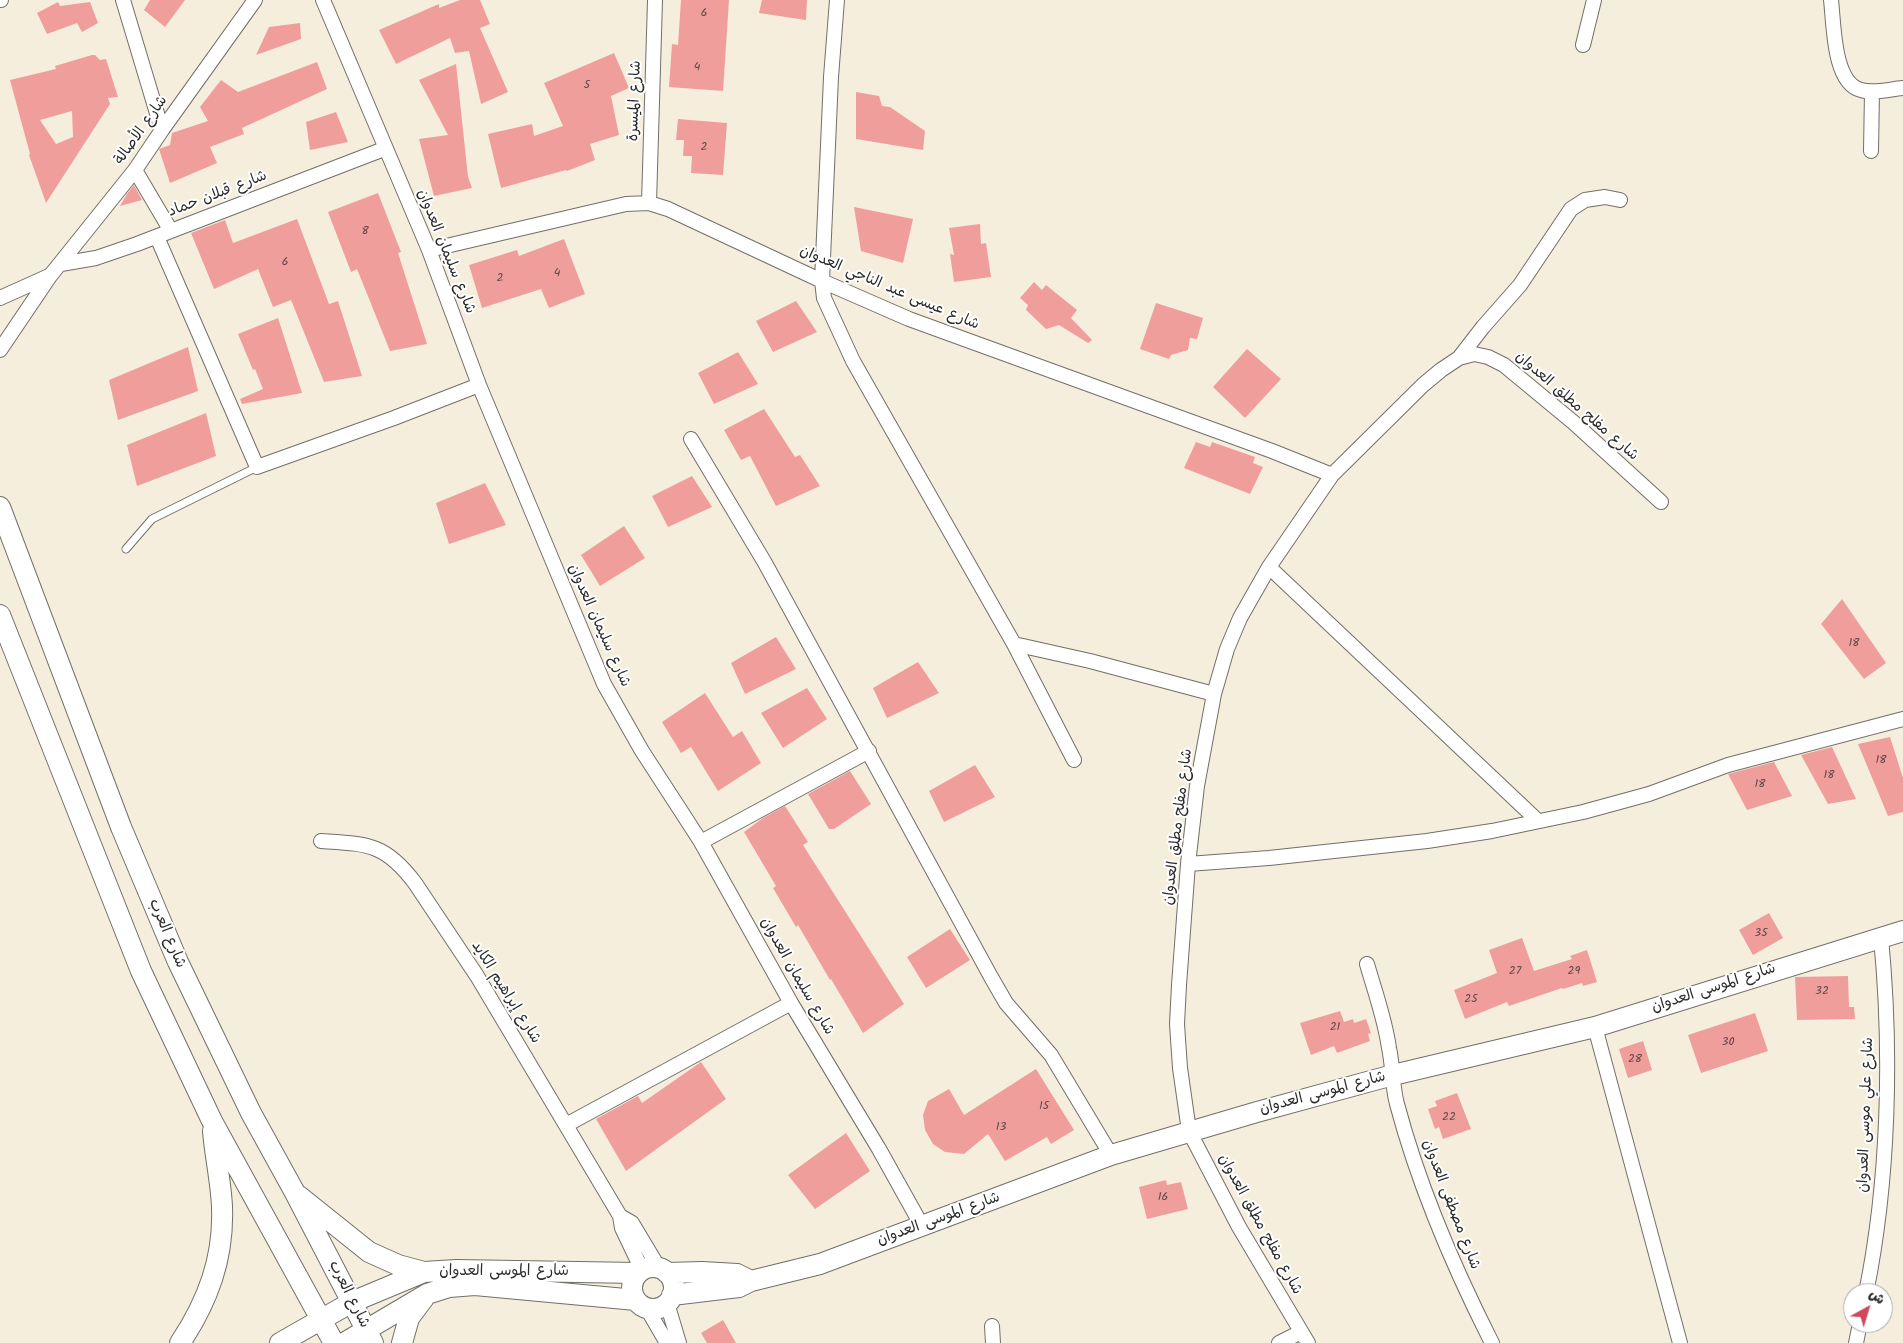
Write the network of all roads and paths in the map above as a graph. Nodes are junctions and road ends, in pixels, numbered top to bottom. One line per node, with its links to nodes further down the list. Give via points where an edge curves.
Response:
1 (123, 0): 11 (street)
2 (255, 0): 11 (street, شارع الأصالة)
3 (323, 0): 12 (street, شارع سليمان العدوان)
4 (655, 0): 16 (street, شارع الميسرة)
5 (837, 0): 22 (street)
6 (1594, 0): 8 (street)
7 (1831, 0): 10 (street, via 1844,77 1859,90)
8 (1583, 45)
9 (1903, 88): 10 (street)
10 (1872, 92): 13 (street)
11 (162, 130): 14 (street, شارع الأصالة)
12 (384, 149): 17 (street, شارع قبلان حماد); 19 (street, شارع سليمان العدوان)
13 (1871, 151)
14 (136, 170): 17 (street); 20 (street, شارع الأصالة)
15 (1620, 200): 25 (street, via 1605,197 1585,200 1571,209 1520,285)
16 (650, 203): 19 (street, شارع عيسى عبد الناجي العدوان, via 626,204); 22 (street, شارع عيسى عبد الناجي العدوان)
17 (171, 231): 18 (street, شارع قبلان حماد)
18 (157, 237): 20 (street, شارع قبلان حماد, via 96,258); 28 (street)
19 (429, 250): 26 (street, شارع سليمان العدوان)
20 (61, 264): 21 (street, شارع الأصالة)
21 (50, 276): 23 (street, شارع الأصالة); 24 (street, شارع الأصالة)
22 (822, 281): 29 (street, شارع عيسى عبد الناجي العدوان, via 909,319); 35 (street, via 824,298 853,361)
23 (0, 298)
24 (0, 350)
25 (1459, 358): 29 (street, شارع مفلح مطلق العدوان, via 1423,385); 30 (street, شارع مفلح مطلق العدوان, via 1474,354 1504,365)
26 (479, 385): 28 (street); 42 (street, شارع سليمان العدوان, via 604,684)
27 (691, 439): 38 (street, via 766,563)
28 (257, 467): 32 (lane, via 152,519)
29 (1332, 475): 33 (street, شارع مفلح مطلق العدوان)
30 (1661, 502)
31 (0, 506): 54 (street, شارع العرب, via 121,827 178,962 250,1113)
32 (126, 549)
33 (1269, 567): 36 (street, شارع مفلح مطلق العدوان, via 1240,618); 40 (street)
34 (0, 615): 50 (street, via 141,972)
35 (1014, 644): 36 (street); 39 (street)
36 (1214, 694): 43 (street, شارع مفلح مطلق العدوان, via 1197,786)
37 (1903, 719): 40 (street, via 1728,765 1650,794)
38 (869, 751): 42 (street); 53 (street, via 1006,1003 1051,1055)
39 (1074, 760)
40 (1538, 821): 43 (street, via 1427,841)
41 (321, 841): 51 (street, شارع إبراهيم الكايد, via 369,845 405,869 477,976)
42 (700, 842): 47 (street, شارع سليمان العدوان)
43 (1188, 864): 52 (street, شارع مفلح مطلق العدوان, via 1177,1024)
44 (1903, 931): 45 (street, شارع الموسى العدوان)
45 (1881, 938): 48 (street, شارع الموسى العدوان); 59 (street, شارع علي موسى العدوان, via 1888,1079 1877,1224)
46 (1367, 964): 49 (street, شارع مصطفى العدوان, via 1386,1028)
47 (791, 1003): 51 (street); 55 (street, شارع سليمان العدوان)
48 (1595, 1027): 49 (street, شارع الموسى العدوان); 78 (street)
49 (1393, 1075): 52 (street, شارع الموسى العدوان); 77 (street, شارع مصطفى العدوان, via 1396,1102 1425,1193)
50 (212, 1121): 64 (street); 68 (street, via 222,1207 221,1247 199,1310)
51 (566, 1125): 56 (street, شارع إبراهيم الكايد, via 620,1216 632,1223)
52 (1189, 1131): 53 (street, شارع الموسى العدوان); 67 (street, شارع مفلح مطلق العدوان, via 1239,1228)
53 (1111, 1155): 55 (street, شارع الموسى العدوان)
54 (294, 1191): 57 (street, via 369,1252); 62 (street, شارع العرب)
55 (922, 1226): 58 (street, شارع الموسى العدوان, via 820,1264)
56 (652, 1271): 57 (street, شارع الموسى العدوان); 58 (street, شارع الموسى العدوان, via 737,1274); 61 (street, via 673,1283); 63 (street, via 632,1286)
57 (424, 1272): 62 (street, شارع الموسى العدوان)
58 (752, 1281): 61 (street, شارع الموسى العدوان, via 739,1287)
59 (1868, 1283)
60 (427, 1294): 63 (street, شارع الموسى العدوان, via 449,1287 475,1285); 66 (street, شارع الموسى العدوان); 72 (street, via 409,1318)
61 (670, 1299): 63 (street, via 657,1308); 74 (street)
62 (352, 1302): 64 (street, شارع الموسى العدوان); 66 (street, شارع العرب)
63 (641, 1304): 73 (street)
64 (321, 1320): 69 (street, شارع الموسى العدوان); 70 (street)
65 (992, 1326): 75 (street)
66 (369, 1336): 71 (street, شارع الموسى العدوان)
67 (1304, 1337): 76 (street)
68 (180, 1343)
69 (280, 1343)
70 (334, 1343)
71 (344, 1343)
72 (402, 1343)
73 (667, 1343)
74 (679, 1343)
75 (993, 1343)
76 (1279, 1343)
77 (1492, 1343)
78 (1680, 1343)

